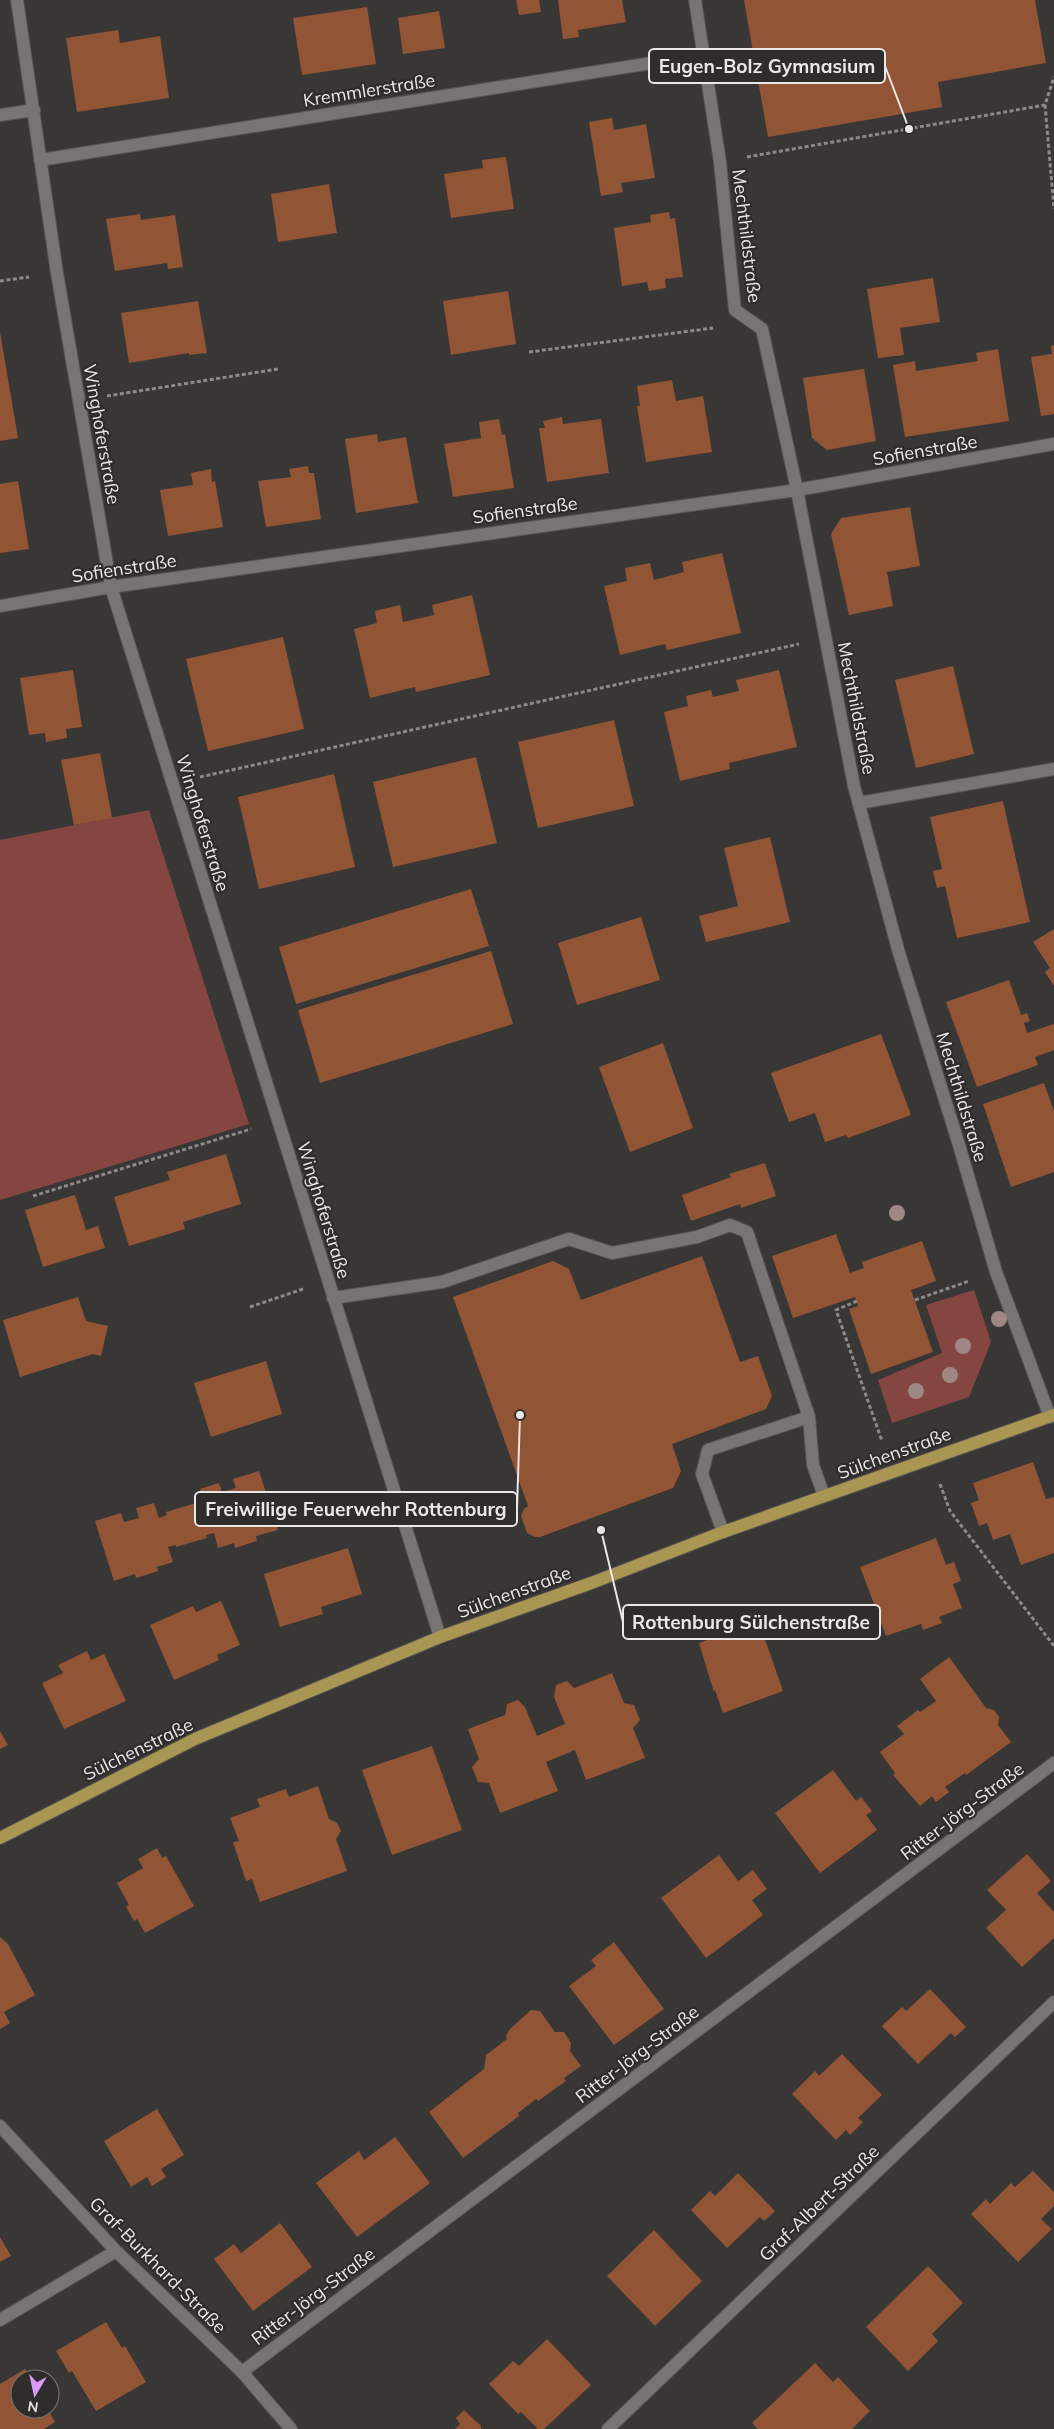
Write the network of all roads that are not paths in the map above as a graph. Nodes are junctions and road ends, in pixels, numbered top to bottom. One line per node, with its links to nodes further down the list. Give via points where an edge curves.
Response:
1 (17, 0): 4 (street, Winghoferstraße)
2 (694, 0): 3 (street, Mechthildstraße)
3 (702, 56): 6 (street, Kremmlerstraße); 8 (street, Mechthildstraße, via 720,162 735,310 762,329)
4 (34, 110): 5 (street); 6 (street, Winghoferstraße)
5 (0, 115)
6 (40, 160): 9 (street, Winghoferstraße)
7 (1054, 444): 8 (street, Sofienstraße)
8 (797, 490): 9 (street, Sofienstraße); 12 (street, Mechthildstraße)
9 (111, 587): 10 (street, Sofienstraße); 13 (street, Winghoferstraße)
10 (0, 606)
11 (1054, 768): 12 (street)
12 (859, 803): 14 (street, Mechthildstraße, via 899,953 996,1272)
13 (333, 1298): 15 (street, via 442,1282 570,1239 612,1253 697,1237 730,1225 747,1232); 18 (street, Winghoferstraße)
14 (1052, 1416): 16 (main road, Sülchenstraße)
15 (809, 1417): 16 (street, via 812,1465); 17 (street, via 708,1450 702,1474)
16 (824, 1496): 17 (main road, Sülchenstraße)
17 (723, 1532): 18 (main road, Sülchenstraße)
18 (440, 1637): 20 (main road, Sülchenstraße, via 195,1740)
19 (1054, 1763): 25 (street, Ritter-Jörg-Straße)
20 (0, 1838)
21 (1054, 2002): 27 (street, Graf-Albert-Straße)
22 (0, 2126): 23 (street, Graf-Burkhard-Straße)
23 (116, 2251): 24 (street); 25 (street, Graf-Burkhard-Straße)
24 (0, 2320)
25 (242, 2372): 26 (street, Graf-Burkhard-Straße)
26 (291, 2429)
27 (608, 2429)

